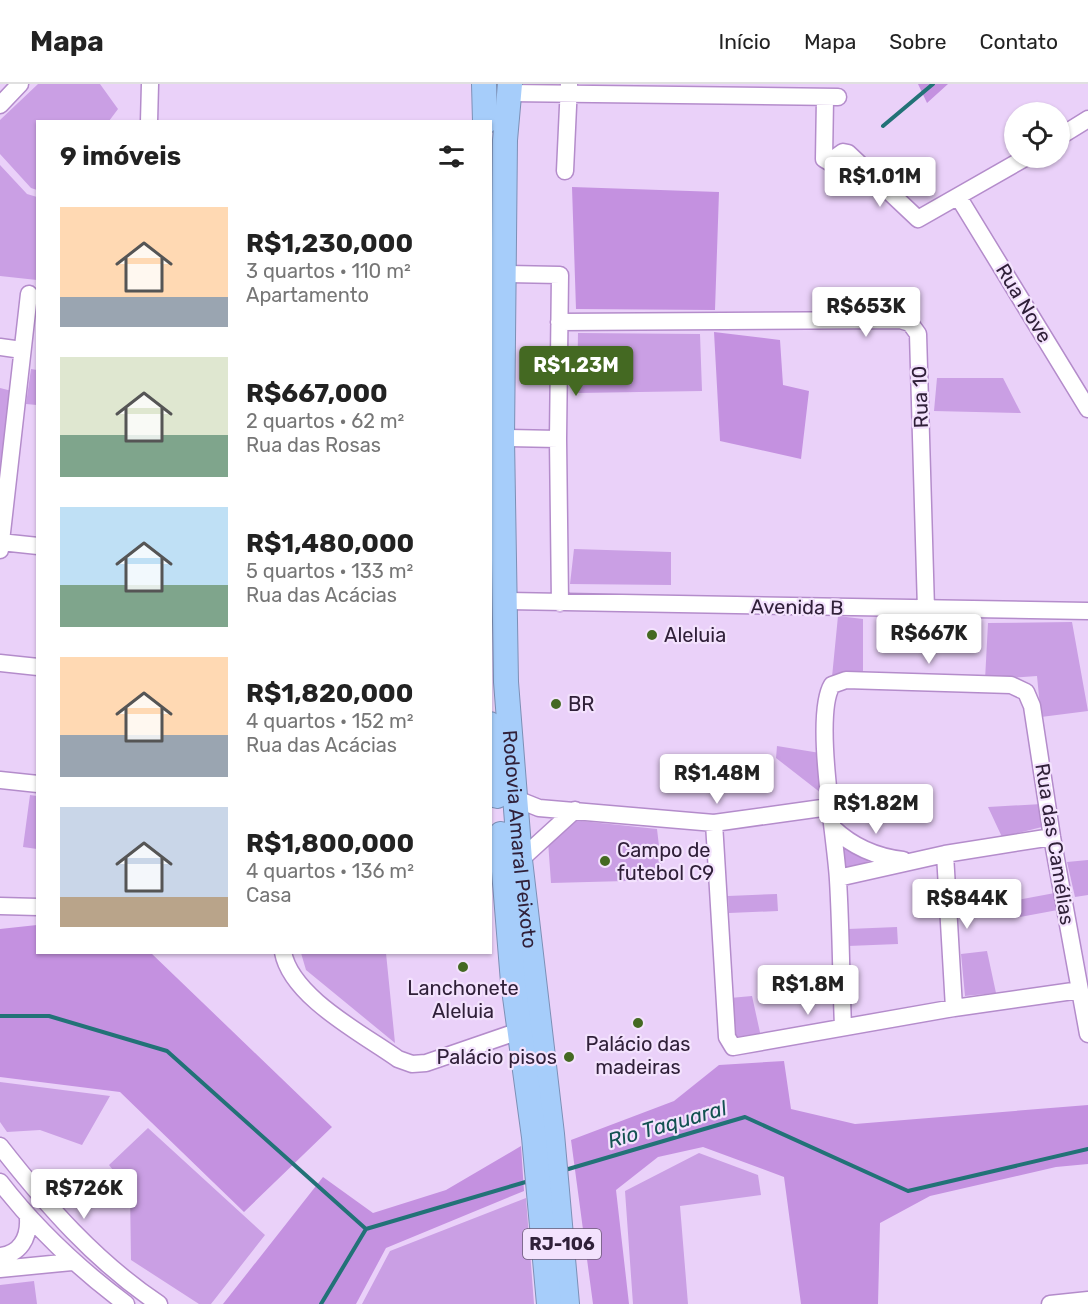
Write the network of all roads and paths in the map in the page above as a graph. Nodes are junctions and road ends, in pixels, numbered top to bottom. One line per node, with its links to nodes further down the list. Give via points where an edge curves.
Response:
1 (20, 84): 6 (street)
2 (150, 84): 8 (street)
3 (484, 84): 9 (highway)
4 (509, 88): 5 (street); 14 (highway, Rodovia Amaral Peixoto / RJ-106)
5 (569, 89): 12 (street); 13 (street, via 831,98 825,160 848,153 914,217 923,219)
6 (0, 105)
7 (1088, 119): 10 (street)
8 (149, 120)
9 (485, 120)
10 (1070, 130)
11 (1008, 168): 13 (street)
12 (565, 171)
13 (959, 198): 19 (street, Rua Nove)
14 (504, 274): 16 (street, via 560,275); 21 (highway, Rodovia Amaral Peixoto / RJ-106)
15 (29, 294): 18 (street)
16 (559, 322): 22 (street); 27 (street, Rua 10, via 910,322 918,334)
17 (0, 347): 18 (street)
18 (22, 350): 23 (street)
19 (1082, 386): 20 (street, Rua Nove)
20 (1088, 409)
21 (502, 438): 22 (street); 25 (highway, Rodovia Amaral Peixoto / RJ-106)
22 (558, 439): 26 (street)
23 (0, 545): 24 (street)
24 (36, 546)
25 (506, 601): 26 (street, Avenida B); 34 (highway, Rodovia Amaral Peixoto / RJ-106, via 506,682)
26 (560, 603): 27 (street, Avenida B)
27 (926, 609): 28 (street, Avenida B)
28 (1088, 611)
29 (0, 663): 30 (street)
30 (36, 667)
31 (492, 745): 50 (highway, Rodovia Amaral Peixoto / RJ-106)
32 (0, 780): 33 (street)
33 (36, 784)
34 (514, 798): 36 (street, via 539,808); 41 (highway, Rodovia Amaral Peixoto / RJ-106)
35 (829, 807): 37 (street); 38 (street); 39 (street, Rua das Camélias, via 825,701 832,685 846,680 1011,685 1026,692 1032,706)
36 (575, 810): 37 (street); 41 (street)
37 (714, 823): 49 (street, via 730,1045 738,1047)
38 (833, 828): 42 (street, via 870,852); 43 (street)
39 (1052, 837): 40 (street); 47 (street, Rua das Camélias)
40 (945, 854): 42 (street); 48 (street)
41 (520, 860): 52 (highway, Rodovia Amaral Peixoto / RJ-106)
42 (910, 861): 43 (street)
43 (838, 878): 49 (street)
44 (0, 906): 45 (street)
45 (36, 907)
46 (283, 954): 50 (street, via 295,982 313,998 398,1059 412,1064 426,1063)
47 (1080, 990): 48 (street); 51 (street, Rua das Camélias)
48 (954, 1008): 49 (street)
49 (843, 1027)
50 (519, 1031): 52 (highway, Rodovia Amaral Peixoto / RJ-106)
51 (1088, 1034)
52 (543, 1135): 55 (highway, Rodovia Amaral Peixoto / RJ-106)
53 (0, 1147): 60 (street, via 63,1224)
54 (0, 1182): 56 (street)
55 (548, 1185): 64 (highway, Rodovia Amaral Peixoto / RJ-106); 65 (highway, Rodovia Amaral Peixoto / RJ-106)
56 (28, 1219): 57 (street, via 25,1241 9,1255); 58 (street)
57 (0, 1256)
58 (72, 1262): 59 (street); 61 (street)
59 (0, 1269)
60 (126, 1282): 61 (street); 63 (street)
61 (121, 1300)
62 (1088, 1300): 66 (street)
63 (159, 1304)
64 (549, 1304)
65 (567, 1304)
66 (1050, 1304)

